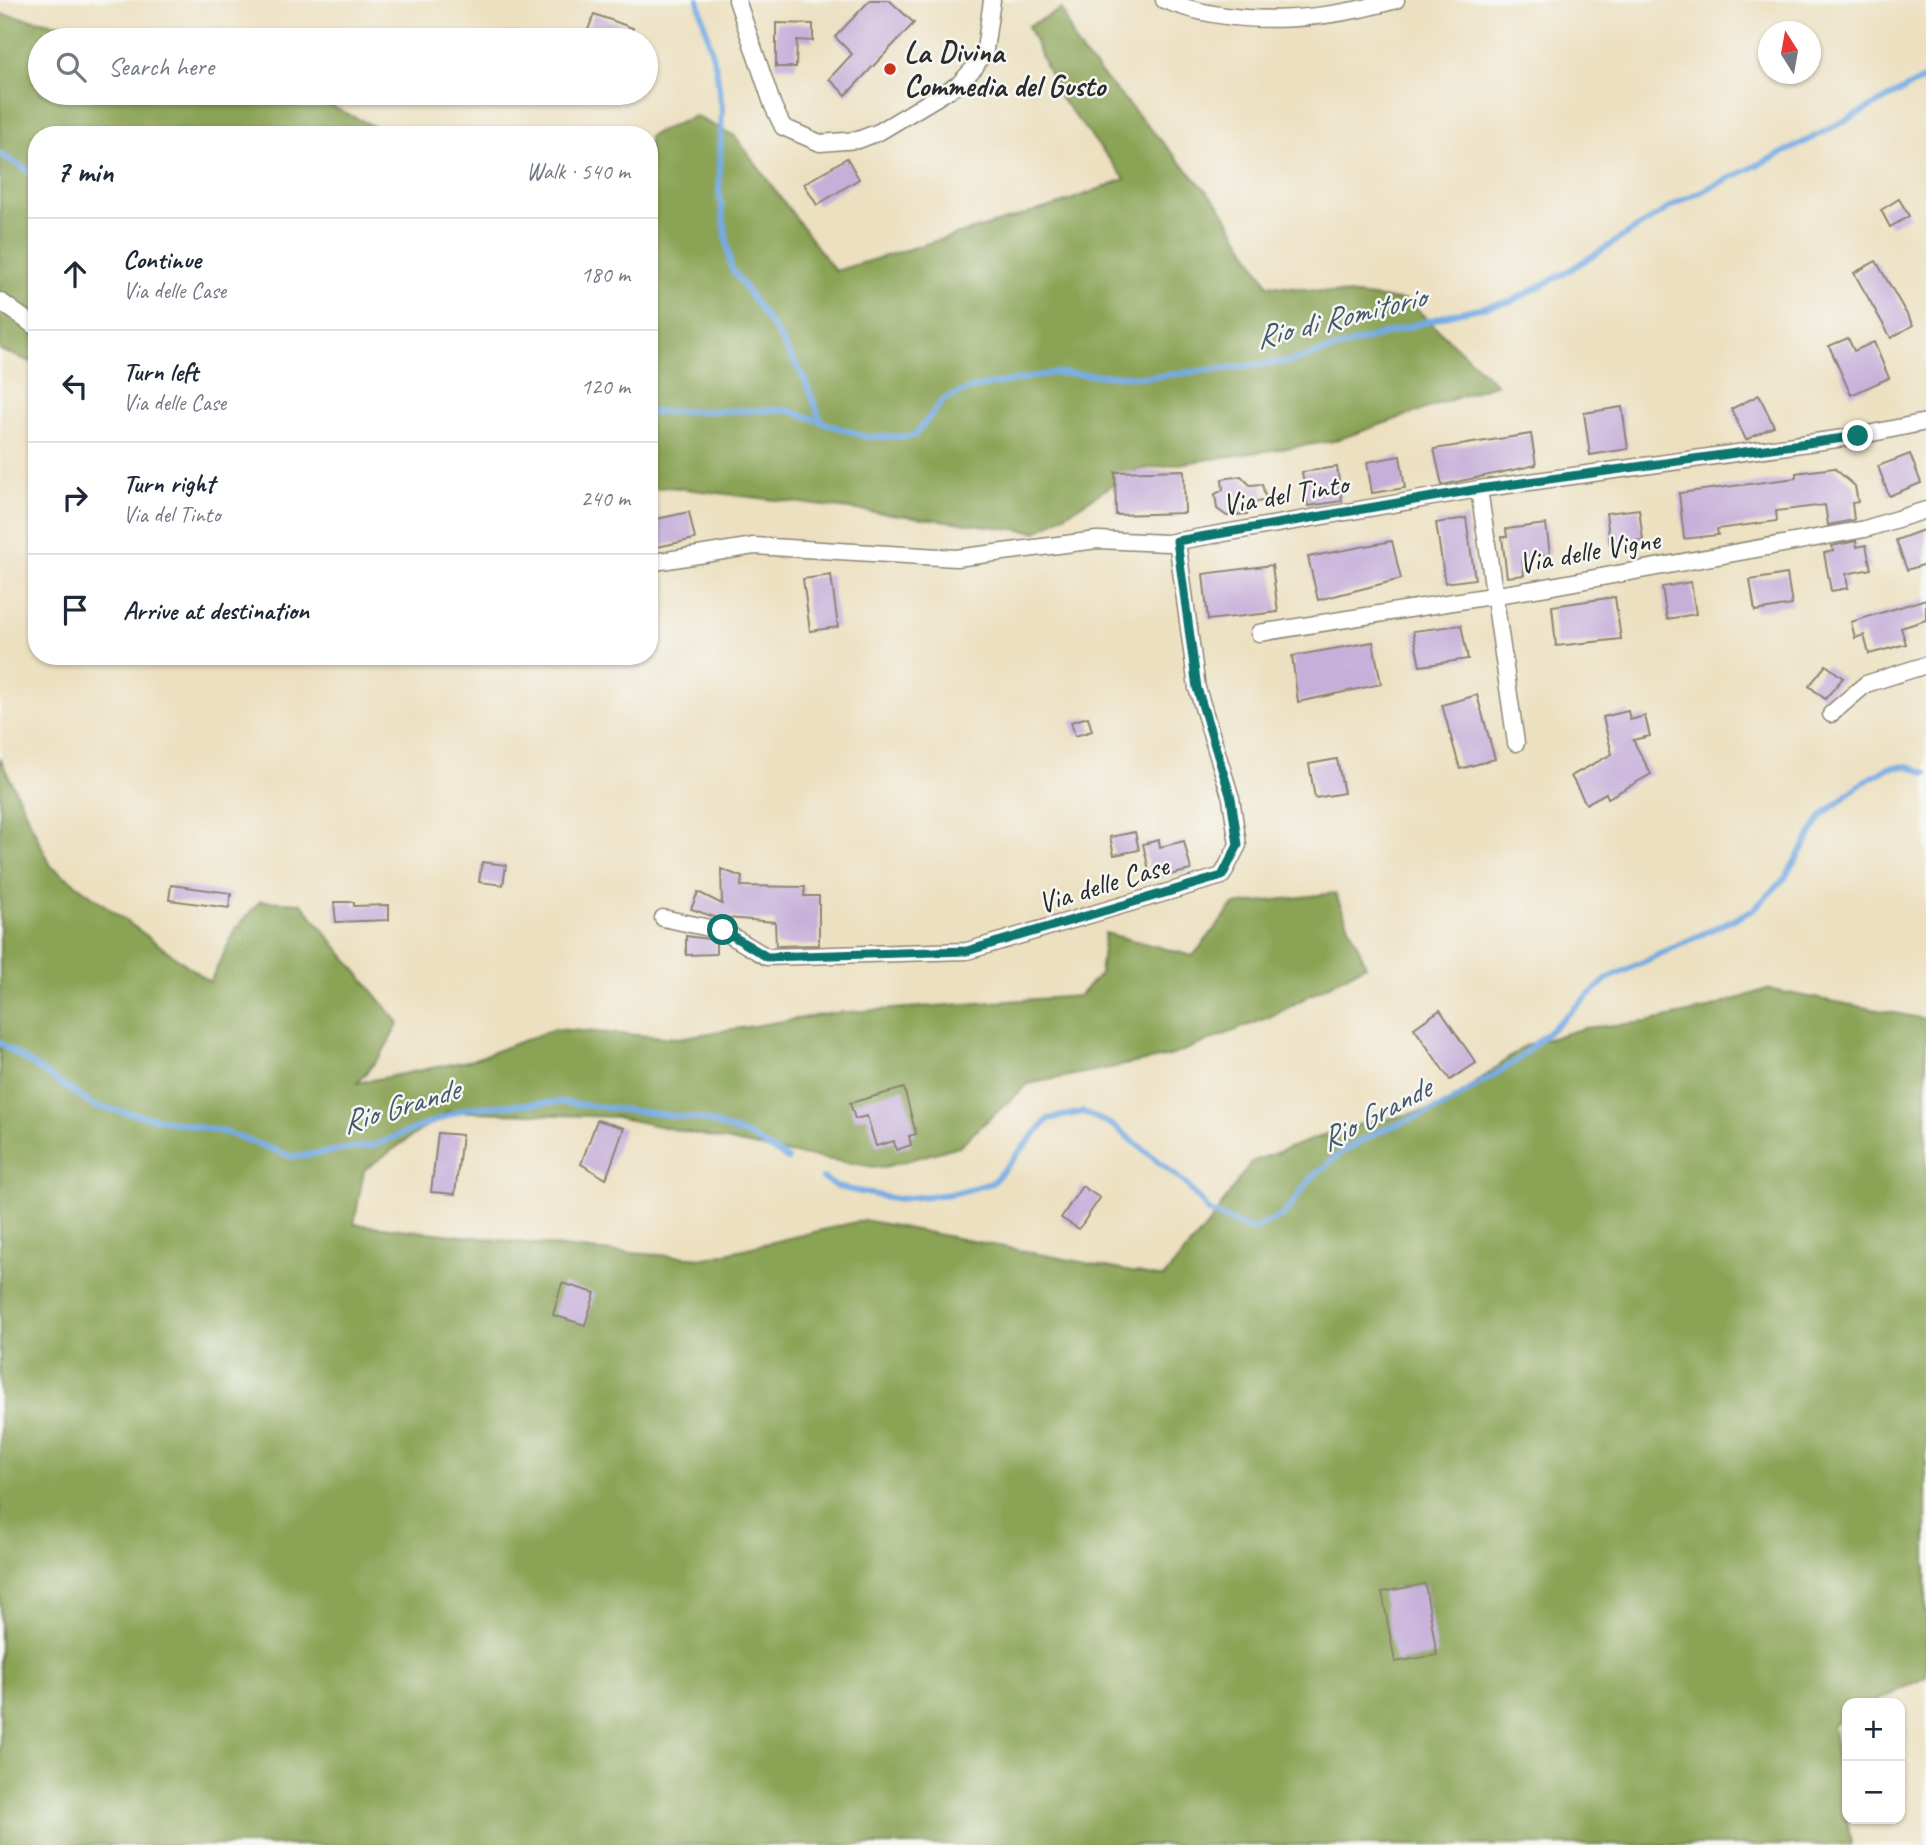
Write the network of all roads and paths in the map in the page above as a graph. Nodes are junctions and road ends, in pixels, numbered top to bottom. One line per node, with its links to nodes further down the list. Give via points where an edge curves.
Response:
1 (737, 0): 2 (street, via 783,127 820,143 858,140 879,132 959,83 985,50)
2 (992, 0)
3 (1164, 0): 4 (street, via 1222,17 1276,19)
4 (1396, 0)
5 (0, 301): 6 (street)
6 (28, 321)
7 (1926, 422): 8 (street, Via del Tinto, via 1858,436)
8 (1479, 489): 10 (street, Via del Tinto); 12 (street)
9 (1926, 510): 12 (street, Via delle Vigne, via 1864,529)
10 (1177, 541): 11 (street, Via del Tinto, via 1097,540 956,558 754,546); 17 (street, Via delle Case, via 1197,688 1231,798 1238,845 1222,876 967,951 767,957 723,930)
11 (658, 562)
12 (1493, 596): 13 (street, Via delle Vigne); 16 (street)
13 (1259, 633)
14 (1926, 665): 15 (street, via 1866,684)
15 (1830, 714)
16 (1516, 743)
17 (663, 918)

